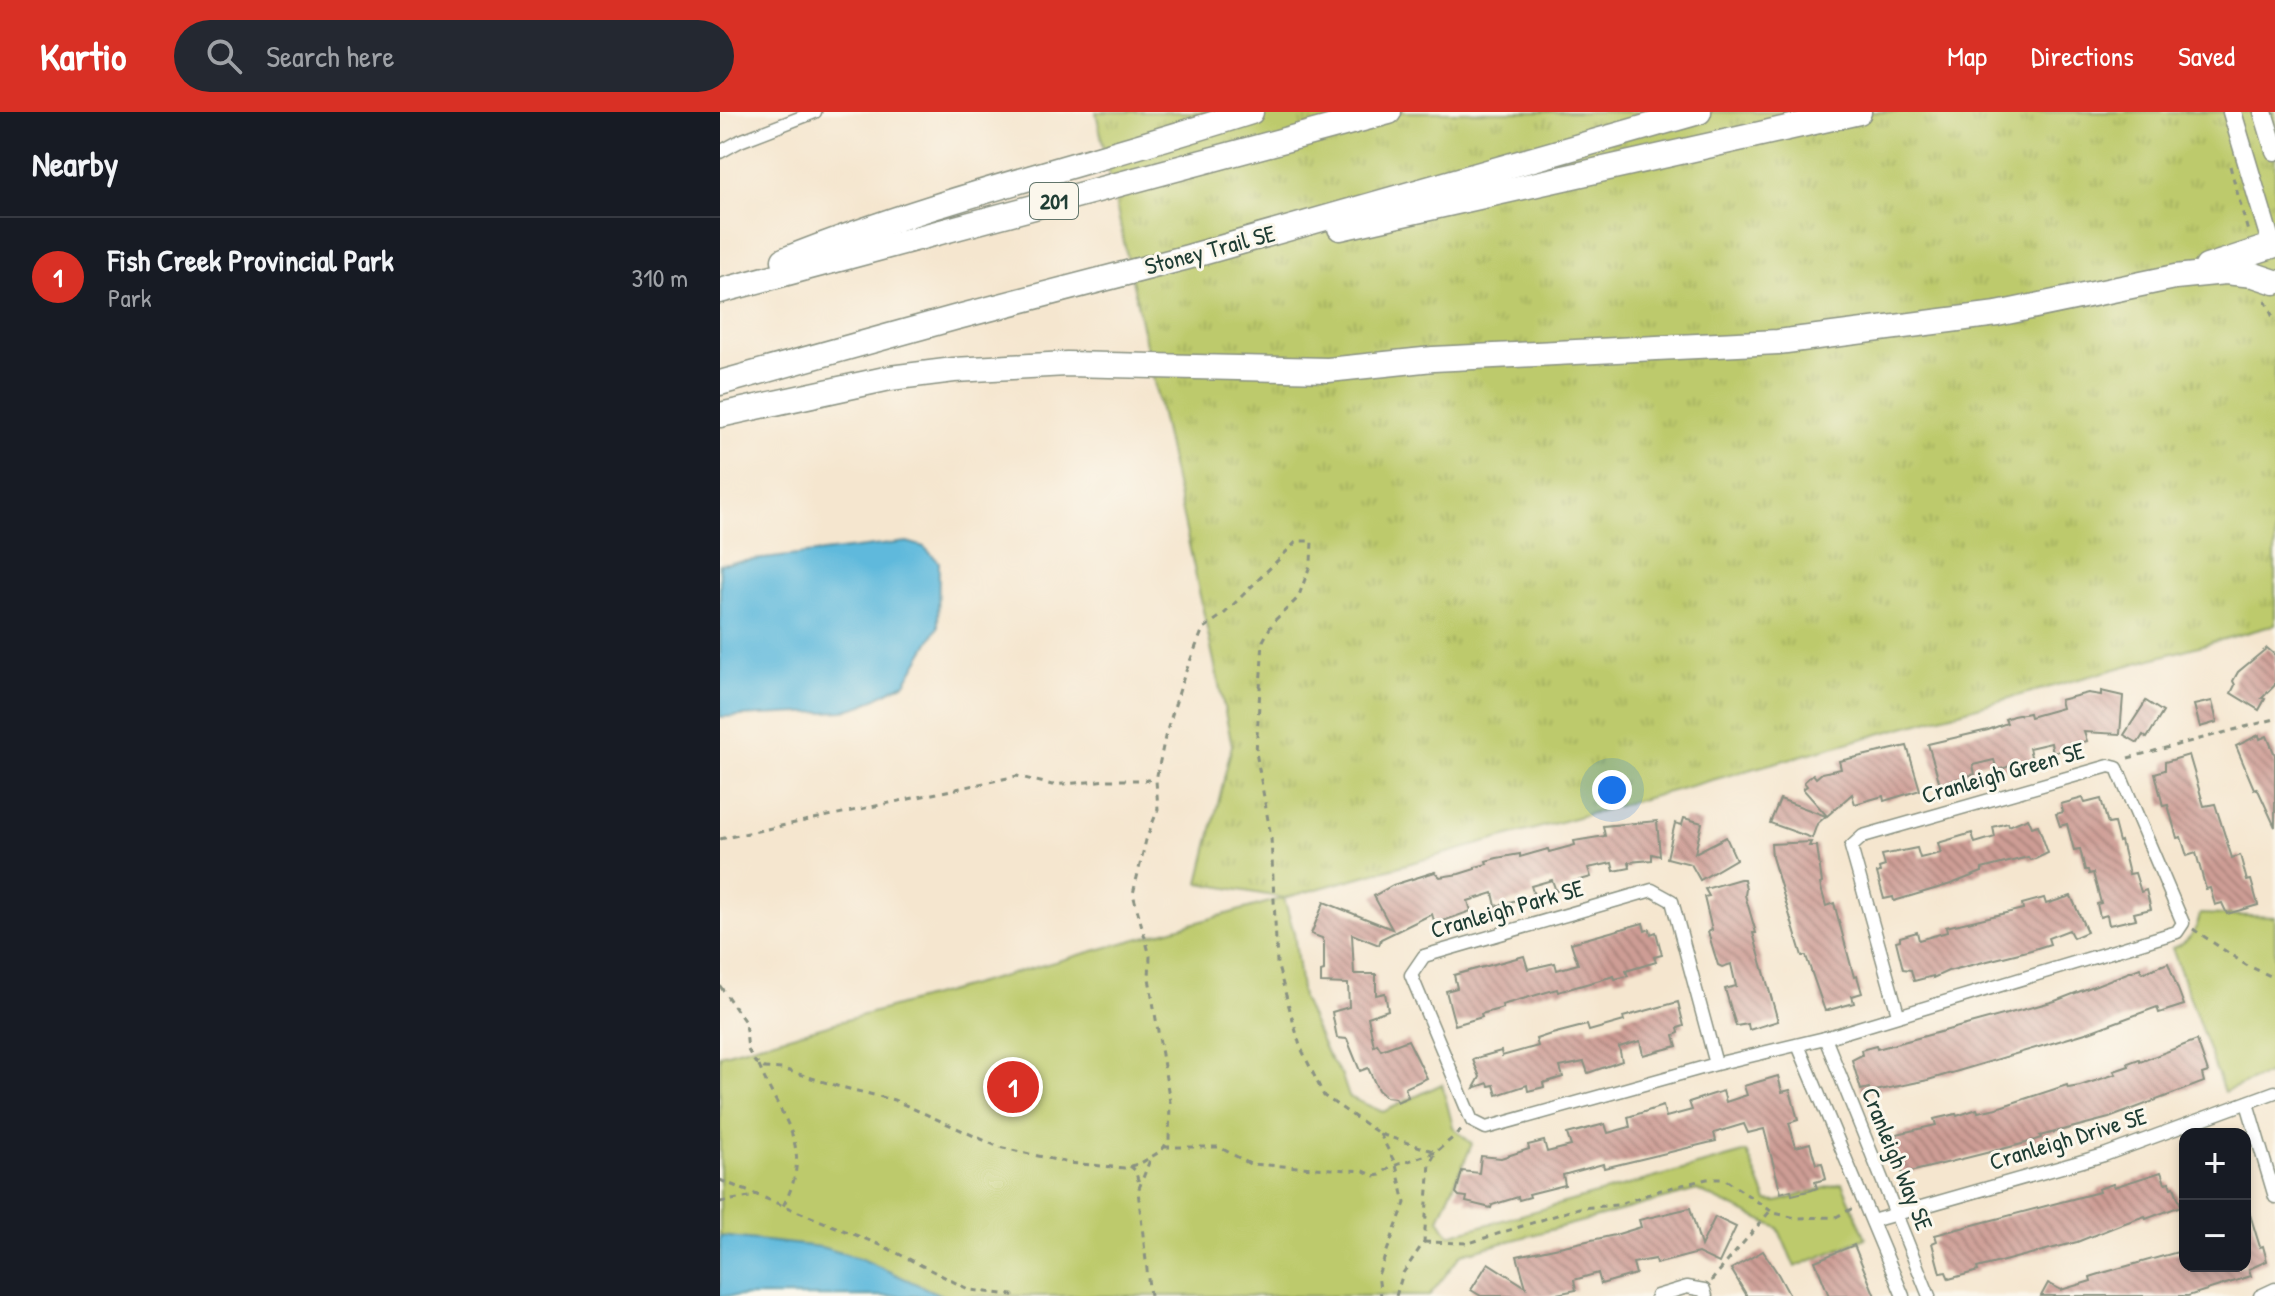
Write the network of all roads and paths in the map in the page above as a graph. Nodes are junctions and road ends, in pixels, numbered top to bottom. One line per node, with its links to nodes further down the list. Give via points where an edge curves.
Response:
1 (815, 112): 9 (street)
2 (1251, 112): 16 (highway, via 823,244)
3 (1389, 112): 16 (highway, 201)
4 (1699, 112): 13 (highway, Stoney Trail SE)
5 (1859, 112): 13 (highway, via 1378,221)
6 (2232, 112): 12 (main road)
7 (2263, 112): 8 (main road)
8 (2275, 151)
9 (720, 152)
10 (2227, 157): 11 (path)
11 (2248, 232)
12 (2273, 246): 14 (highway)
13 (1188, 257): 18 (highway, Stoney Trail SE)
14 (2175, 277): 15 (highway, via 2254,275); 19 (highway, via 1997,314 1778,342 1433,359 1328,370 1006,366 890,378)
15 (2266, 287): 17 (path, via 2264,298)
16 (720, 289)
17 (2275, 322)
18 (720, 383)
19 (720, 415)
20 (2275, 719): 21 (path)
21 (2128, 758)
22 (1156, 780): 23 (path, via 1052,785 1017,776); 37 (path, via 1165,737 1203,629 1297,541 1312,541 1311,563 1298,598 1273,622 1263,641 1256,752 1271,837 1277,963 1300,1046 1324,1096); 38 (path, via 1158,809 1133,894 1150,956 1170,1102 1169,1140)
23 (720, 839)
24 (2183, 923): 25 (path); 27 (street, via 2177,932); 27 (street, Cranleigh Green SE, via 2117,768 2109,766 1863,836 1851,847)
25 (2275, 978)
26 (720, 986): 30 (path, via 745,1022 748,1050)
27 (1898, 1014): 28 (street)
28 (1825, 1038): 29 (street); 51 (street, Cranleigh Way SE)
29 (1798, 1045): 31 (street); 52 (street, Cranleigh Way SE)
30 (758, 1064): 32 (path); 33 (path)
31 (1716, 1064): 36 (street, via 1486,1128); 36 (street, Cranleigh Park SE, via 1672,901 1652,890 1424,956 1411,975)
32 (771, 1069): 33 (path); 42 (path, via 894,1100 999,1147 1069,1163)
33 (764, 1078): 48 (path, via 787,1119 797,1154 797,1175)
34 (2275, 1092): 35 (street, Cranleigh Drive SE)
35 (2247, 1103): 46 (street); 51 (street, Cranleigh Drive SE, via 2104,1155)
36 (1472, 1121): 39 (path)
37 (1380, 1134): 39 (path); 41 (path)
38 (1164, 1147): 40 (path); 41 (path, via 1219,1147 1250,1164 1364,1171 1374,1176)
39 (1436, 1152): 41 (path); 53 (path, via 1430,1163)
40 (1151, 1157): 42 (path); 44 (path)
41 (1396, 1165): 58 (path, via 1405,1203 1378,1275)
42 (1130, 1166): 44 (path)
43 (720, 1180): 45 (path)
44 (1140, 1186): 57 (path)
45 (755, 1196): 47 (path); 48 (path)
46 (2275, 1197)
47 (720, 1202)
48 (783, 1206): 56 (path, via 883,1246 970,1290)
49 (1855, 1208): 50 (path, via 1827,1218 1796,1218)
50 (1771, 1210): 53 (path, via 1724,1179 1707,1179 1617,1205 1579,1208 1469,1243); 55 (path)
51 (1895, 1213): 52 (street, Cranleigh Drive SE); 62 (street, Cranleigh Way SE)
52 (1872, 1221): 61 (street, Cranleigh Way SE)
53 (1424, 1242): 59 (path, via 1403,1273)
54 (2275, 1289): 63 (street)
55 (1705, 1293): 60 (street, via 1687,1287)
56 (1020, 1296)
57 (1150, 1296)
58 (1381, 1296)
59 (1396, 1296)
60 (1657, 1296)
61 (1903, 1296)
62 (1929, 1296)
63 (2260, 1296)

